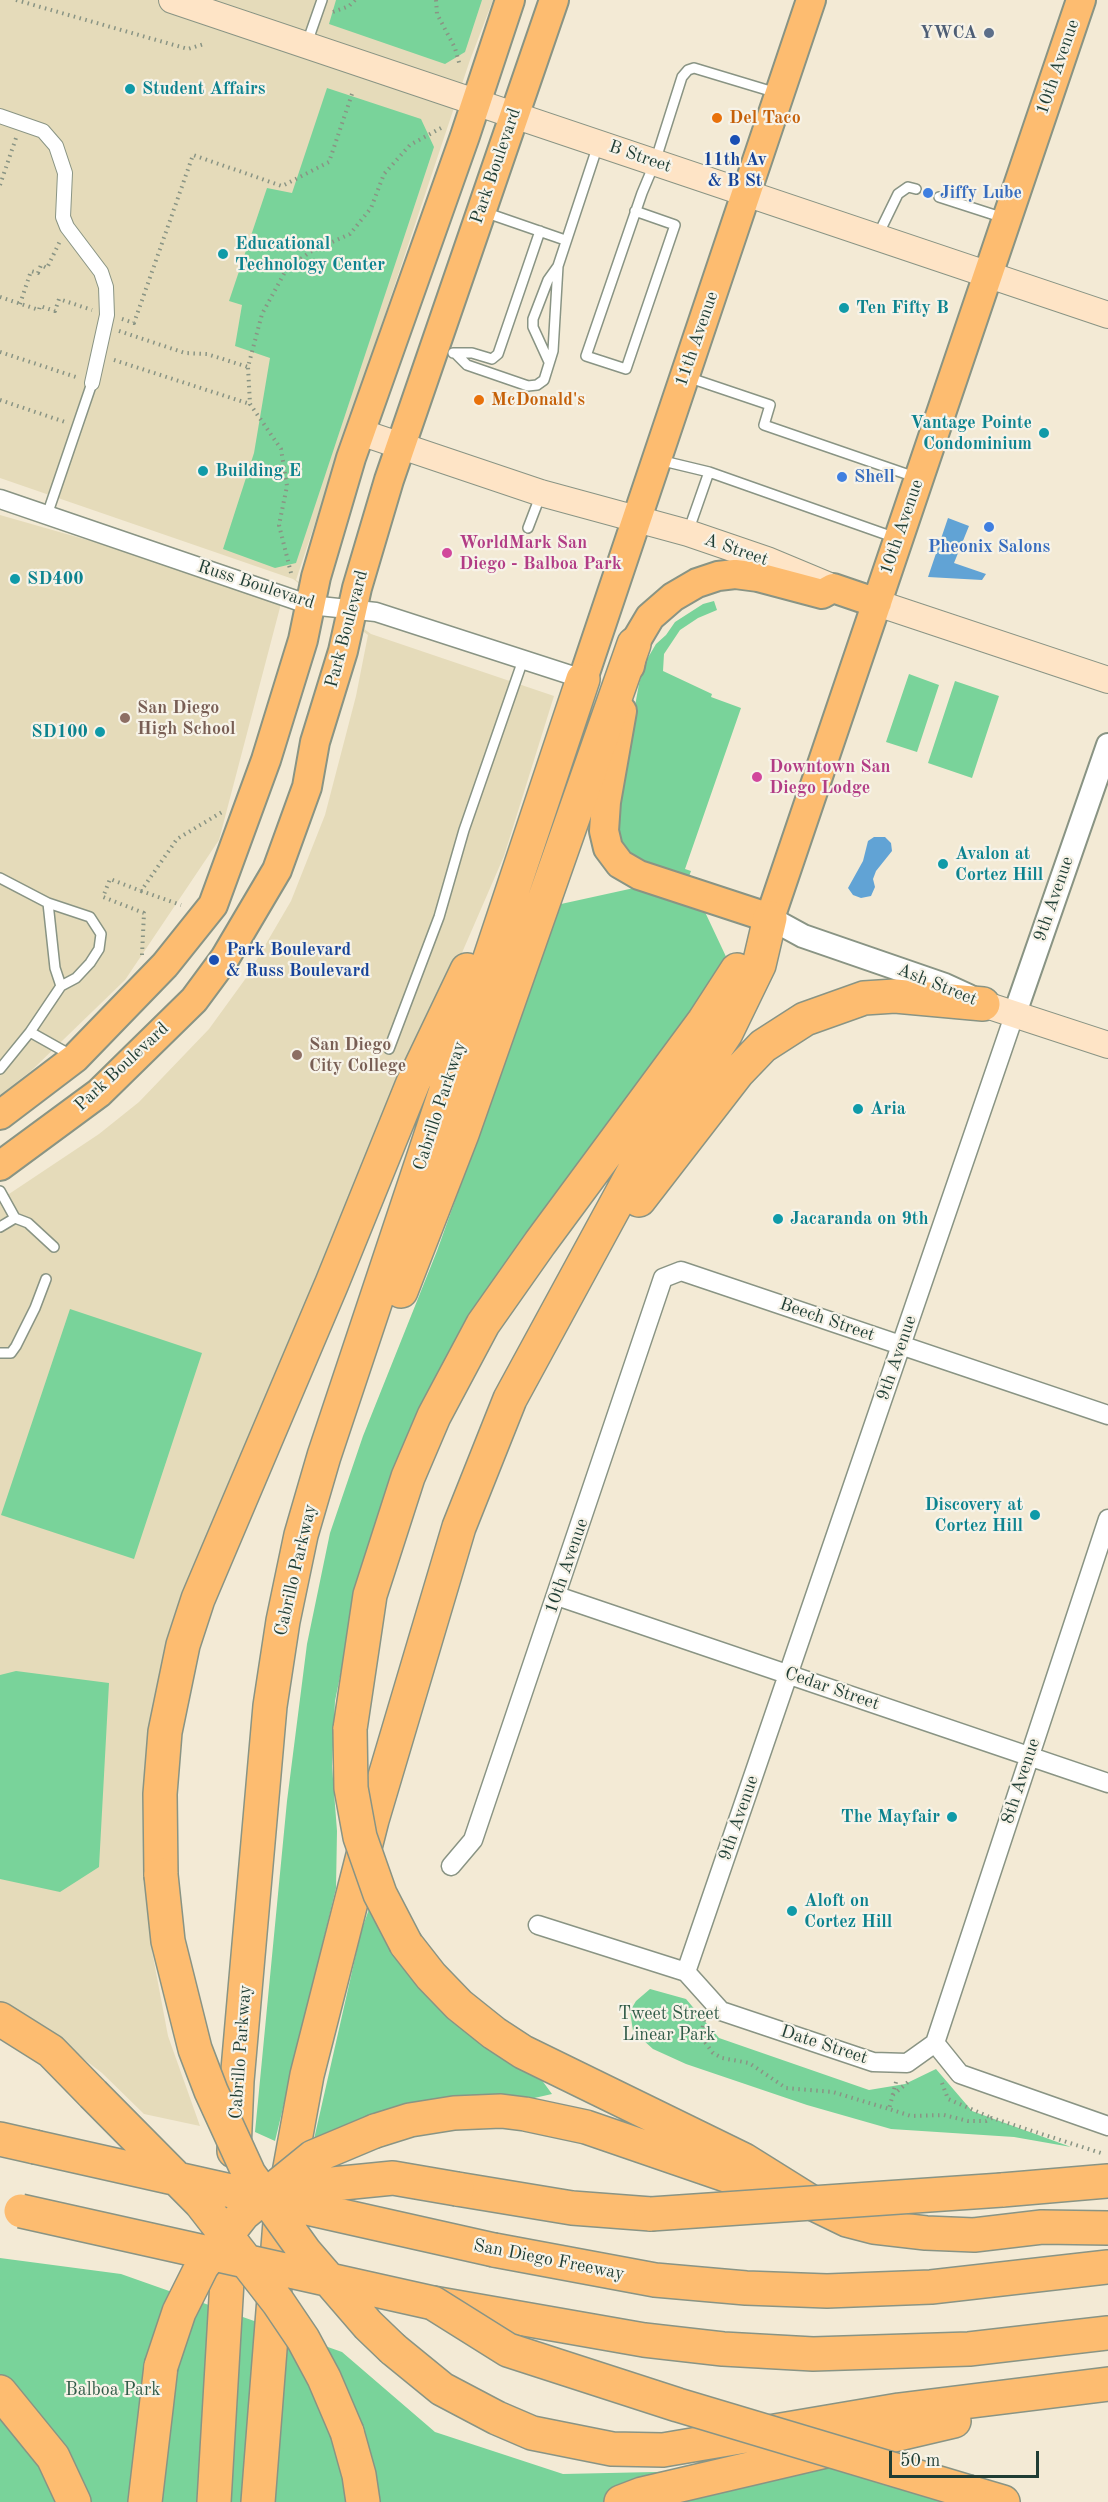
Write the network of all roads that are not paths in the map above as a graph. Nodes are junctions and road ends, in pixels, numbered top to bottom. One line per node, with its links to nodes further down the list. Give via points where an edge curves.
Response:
1 (172, 0): 7 (main road, B Street)
2 (322, 0): 7 (lane)
3 (510, 0): 9 (main road)
4 (554, 0): 10 (main road, Park Boulevard)
5 (811, 0): 8 (main road, 11th Avenue)
6 (1081, 0): 18 (main road, 10th Avenue)
7 (307, 44): 9 (main road, B Street)
8 (771, 92): 13 (lane, via 694,68 687,70); 15 (main road, 11th Avenue)
9 (476, 101): 10 (main road, B Street); 31 (main road)
10 (514, 113): 12 (main road, B Street); 19 (main road, Park Boulevard)
11 (0, 116): 29 (street, via 43,130 56,146 65,173 63,217 101,272 106,286 107,315)
12 (599, 143): 13 (main road, B Street); 22 (lane)
13 (655, 162): 15 (main road, B Street); 17 (lane)
14 (916, 189): 21 (lane, via 908,187 898,194)
15 (738, 191): 21 (main road, B Street); 28 (main road, 11th Avenue)
16 (939, 197): 18 (lane)
17 (636, 211): 17 (lane, via 586,356 626,369 675,225)
18 (1007, 219): 24 (main road, 10th Avenue)
19 (484, 221): 20 (lane); 26 (main road, Park Boulevard)
20 (540, 231): 22 (lane); 26 (lane, via 498,354 492,359)
21 (877, 237): 24 (main road, B Street)
22 (565, 240): 23 (lane)
23 (558, 266): 27 (lane); 27 (lane, via 548,280 533,319)
24 (988, 274): 25 (main road, B Street); 35 (main road, 10th Avenue)
25 (1108, 315)
26 (446, 351): 27 (lane, via 467,364 528,386 544,380); 32 (main road, Park Boulevard)
27 (550, 363)
28 (680, 376): 33 (main road, 11th Avenue); 35 (lane, via 770,405 764,425)
29 (92, 383): 38 (lane)
30 (420, 422): 32 (lane)
31 (360, 432): 32 (main road, A Street); 45 (main road)
32 (400, 446): 36 (main road, A Street); 46 (main road, Park Boulevard)
33 (657, 459): 34 (lane); 39 (main road, 11th Avenue)
34 (709, 472): 41 (lane); 42 (lane)
35 (919, 478): 42 (main road, 10th Avenue)
36 (542, 493): 39 (main road, A Street); 40 (lane)
37 (0, 499): 38 (street, Russ Boulevard)
38 (47, 515): 45 (street, Russ Boulevard)
39 (636, 520): 41 (main road, A Street); 49 (main road, 11th Avenue)
40 (528, 528)
41 (687, 533): 43 (main road, A Street)
42 (898, 539): 44 (main road, 10th Avenue)
43 (833, 588): 44 (main road, A Street); 47 (main road, via 822,594 758,577 718,576 673,597 650,617)
44 (877, 603): 50 (main road, A Street); 55 (main road, 10th Avenue)
45 (310, 605): 46 (street, Russ Boulevard); 62 (main road, via 266,760 213,905 165,965)
46 (352, 610): 48 (street, Russ Boulevard, via 376,612); 65 (main road, Park Boulevard, via 315,742 307,787 277,870 225,958 194,1000 99,1093)
47 (634, 644): 55 (main road, via 606,802 604,831 608,848 620,864 639,874); 76 (highway, via 462,1134 392,1313)
48 (523, 660): 49 (street, Russ Boulevard); 61 (lane, via 464,830 439,917)
49 (583, 679): 52 (highway, Cabrillo Parkway)
50 (1108, 680)
51 (1108, 745): 58 (street, 9th Avenue)
52 (530, 839): 76 (highway, Cabrillo Parkway); 99 (highway, bridge, via 413,1083 198,1599 183,1645 165,1732 160,1794 161,1875 168,1941 195,2049 249,2174 305,2252 368,2325 442,2389 532,2433 612,2449 663,2450 899,2410)
53 (0, 878): 54 (lane)
54 (48, 903): 56 (lane, via 55,968); 56 (lane, via 90,917 101,934 99,949 90,963)
55 (770, 918): 57 (street, Ash Street, via 803,936 945,985); 72 (highway, via 759,965 726,1033 634,1171); 93 (highway, bridge, via 704,1021 483,1324 440,1406 408,1477 370,1595 350,1729 351,1788 360,1837 380,1894 406,1944 459,2005 523,2052 744,2160)
56 (62, 986): 59 (lane)
57 (983, 1004): 58 (main road, Ash Street); 72 (highway, via 895,996 864,998 805,1019 763,1046 738,1072)
58 (1015, 1013): 60 (main road, Ash Street); 73 (street, 9th Avenue)
59 (30, 1032): 62 (lane); 63 (lane)
60 (1108, 1045)
61 (389, 1049)
62 (75, 1058): 64 (main road)
63 (0, 1069)
64 (0, 1115)
65 (0, 1166)
66 (0, 1191): 67 (lane)
67 (15, 1218): 68 (lane); 69 (lane, via 28,1222)
68 (0, 1227)
69 (54, 1247)
70 (681, 1271): 73 (street, Beech Street); 78 (street, 10th Avenue, via 663,1278)
71 (46, 1279): 74 (lane, via 16,1346 11,1353)
72 (566, 1298): 108 (highway, via 510,1399 459,1527 376,1809 332,1977 307,2075 280,2222)
73 (901, 1346): 75 (street, Beech Street); 79 (street, 9th Avenue)
74 (0, 1353)
75 (1108, 1415)
76 (324, 1456): 107 (highway, Cabrillo Parkway, via 301,1535 270,1706 237,2081)
77 (1108, 1519): 80 (street, 8th Avenue)
78 (557, 1596): 79 (street, Cedar Street); 82 (street, 10th Avenue, via 473,1840)
79 (788, 1674): 80 (street, Cedar Street); 84 (street, 9th Avenue)
80 (1030, 1756): 81 (street, Cedar Street); 87 (street, 8th Avenue)
81 (1108, 1783)
82 (452, 1866)
83 (538, 1924): 84 (street)
84 (686, 1972): 87 (street, Date Street, via 721,2011 873,2062 907,2063)
85 (0, 2019): 88 (highway, via 51,2052)
86 (0, 2037): 88 (highway)
87 (935, 2043): 89 (street, via 960,2074)
88 (86, 2088): 109 (highway, bridge, via 201,2203 303,2339 347,2432)
89 (1108, 2126)
90 (0, 2139): 92 (highway, San Diego Freeway, bridge)
91 (1108, 2181): 92 (highway, bridge, via 651,2214 572,2208 393,2178)
92 (243, 2193): 96 (highway, San Diego Freeway, bridge, via 494,2250 655,2280 746,2288 931,2287)
93 (816, 2205): 95 (highway, via 847,2220 874,2227 926,2233 974,2235 1042,2227); 106 (highway, bridge, via 627,2140 550,2118 501,2111 410,2120 313,2157 243,2214 202,2265 179,2312 161,2366)
94 (10, 2209): 97 (highway, bridge)
95 (1108, 2228)
96 (1108, 2267)
97 (433, 2303): 98 (highway, via 644,2340 813,2354 969,2349); 111 (highway, bridge, via 508,2350)
98 (1108, 2333)
99 (1108, 2384): 103 (highway)
100 (0, 2392): 105 (highway, via 53,2457)
101 (1108, 2400): 103 (highway)
102 (0, 2417): 104 (highway, via 33,2454)
103 (929, 2428): 110 (highway)
104 (64, 2502)
105 (74, 2502)
106 (145, 2502)
107 (214, 2502)
108 (258, 2502)
109 (363, 2502)
110 (621, 2502)
111 (1003, 2502)

